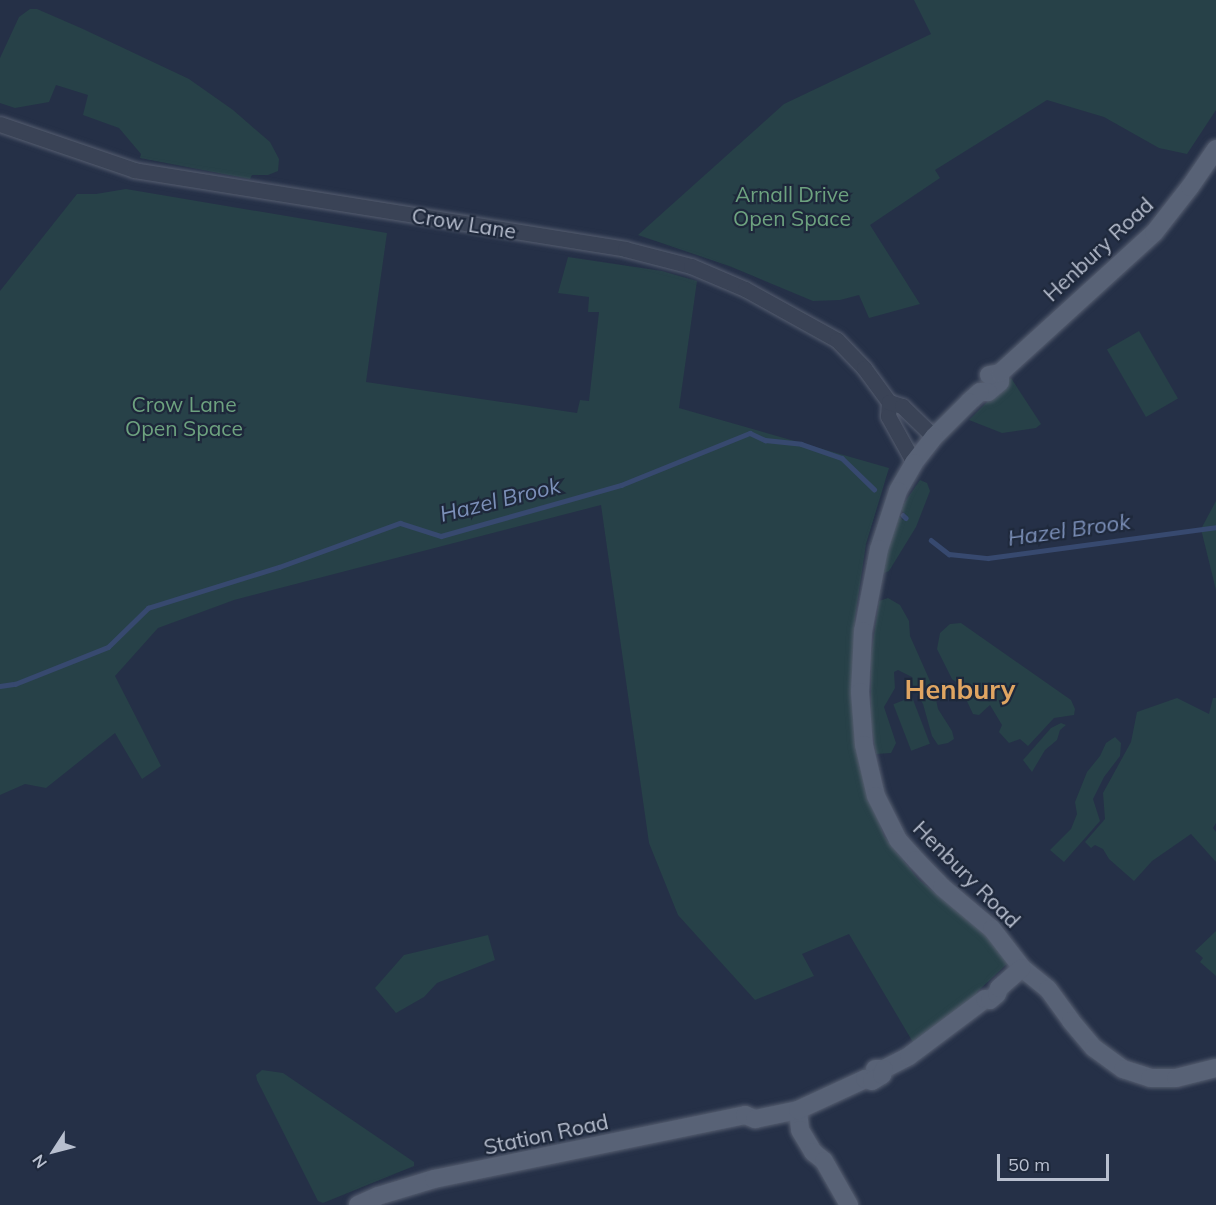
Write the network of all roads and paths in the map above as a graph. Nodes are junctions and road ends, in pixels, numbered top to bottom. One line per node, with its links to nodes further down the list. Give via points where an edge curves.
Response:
1 (0, 124): 3 (street, Crow Lane, via 134,170 625,249 691,266 745,289 837,340 858,360)
2 (1216, 149): 4 (main road, Henbury Road, via 1154,233 1000,373 1000,382 988,392 980,392)
3 (889, 402): 4 (street, Crow Lane, via 902,406); 5 (street, Crow Lane, via 888,416)
4 (934, 437): 5 (main road, Henbury Road)
5 (914, 463): 6 (main road, Henbury Road, via 898,491 879,549 863,631 860,692 868,769 876,796 898,840 942,887 992,928)
6 (1022, 968): 7 (main road, Henbury Road, via 1038,980 1094,1048 1123,1070 1150,1078 1176,1078); 8 (main road, via 909,1056 885,1069 882,1076 872,1081 865,1079)
7 (1216, 1068)
8 (798, 1110): 9 (main road, Station Road, via 773,1106 752,1109 745,1115 434,1179); 10 (main road, via 825,1150 824,1161)
9 (358, 1205)
10 (849, 1205)

